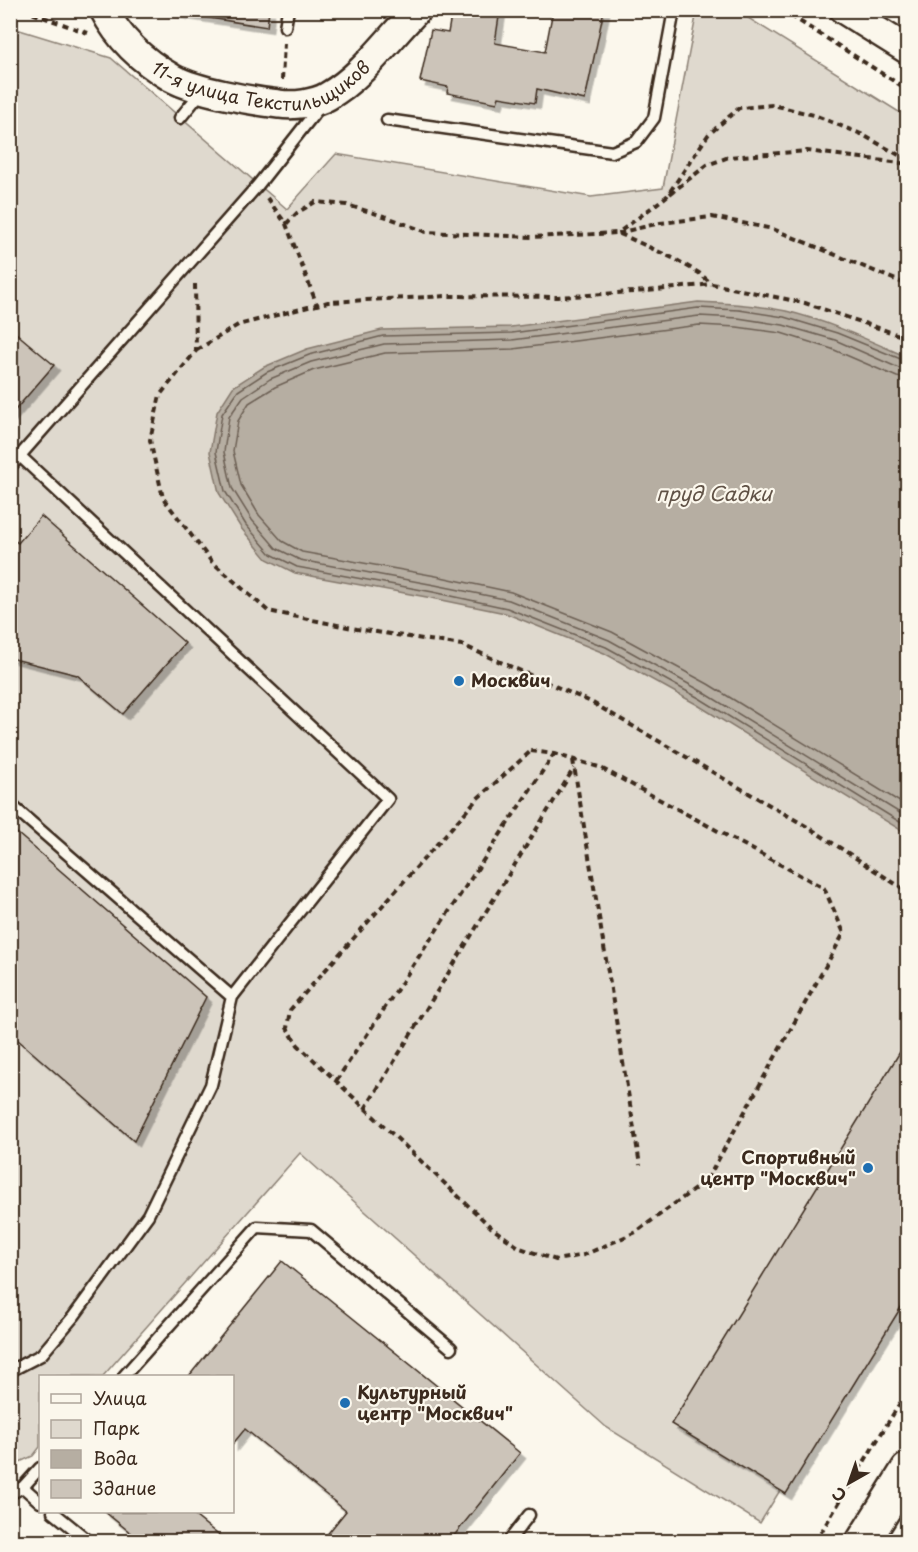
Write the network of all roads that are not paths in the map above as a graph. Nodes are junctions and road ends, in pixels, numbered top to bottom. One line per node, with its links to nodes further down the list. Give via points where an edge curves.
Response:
1 (104, 10): 8 (street, 11-я улица Текстильщиков, via 130,46 173,78)
2 (288, 10): 6 (lane)
3 (417, 10): 9 (street, 11-я улица Текстильщиков, via 362,70)
4 (674, 10): 11 (lane, via 654,117 636,142 612,152)
5 (844, 10): 7 (street, via 871,22)
6 (285, 27)
7 (908, 50)
8 (204, 90): 9 (street, 11-я улица Текстильщиков, via 280,105); 10 (lane)
9 (327, 98): 12 (lane, via 258,185)
10 (180, 118)
11 (387, 120)
12 (20, 456): 13 (lane); 15 (lane, via 388,799)
13 (10, 467)
14 (10, 804): 15 (lane)
15 (232, 997): 17 (lane, via 211,1084 148,1215 75,1316 40,1355)
16 (451, 1348): 18 (lane, via 311,1230 257,1227)
17 (10, 1371)
18 (126, 1375)
19 (39, 1469): 21 (lane)
20 (908, 1470): 28 (main road)
21 (23, 1487): 22 (lane); 23 (lane)
22 (10, 1494)
23 (39, 1501)
24 (54, 1513): 26 (lane)
25 (529, 1515): 27 (lane)
26 (90, 1542)
27 (508, 1542)
28 (863, 1542)

